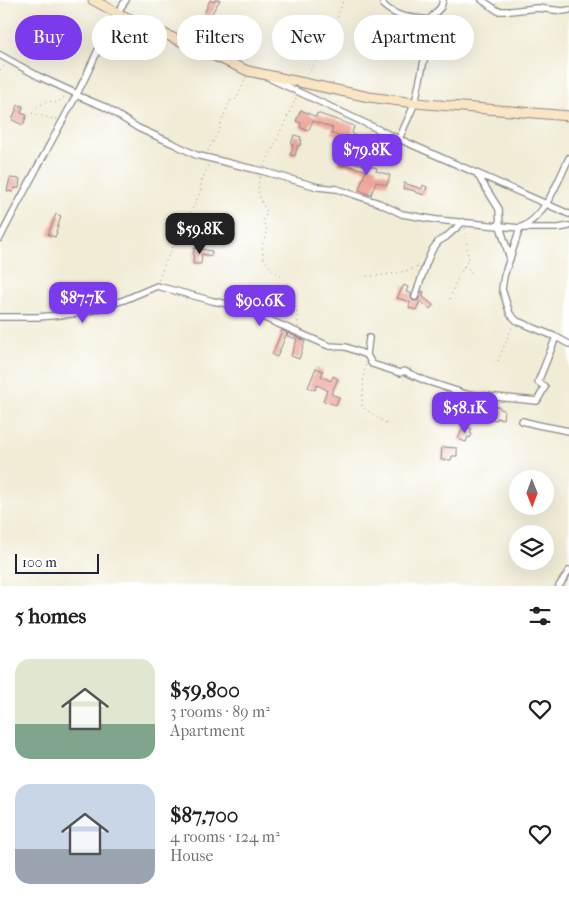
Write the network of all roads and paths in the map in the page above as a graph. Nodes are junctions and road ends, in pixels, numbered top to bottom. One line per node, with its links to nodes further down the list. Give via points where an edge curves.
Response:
1 (93, 0): 8 (main road)
2 (126, 0): 8 (street)
3 (343, 0): 17 (path, via 332,32)
4 (383, 0): 9 (street, via 383,5)
5 (443, 0): 10 (street, via 442,7)
6 (482, 0): 7 (street, via 498,11)
7 (569, 10)
8 (117, 13): 15 (main road); 19 (street)
9 (397, 15)
10 (434, 15)
11 (0, 55): 12 (street)
12 (8, 60): 14 (path); 19 (street)
13 (424, 60): 20 (street)
14 (0, 70)
15 (248, 71): 16 (main road); 24 (path, via 237,99 230,101)
16 (265, 76): 17 (main road); 18 (street)
17 (304, 83): 18 (street); 20 (main road)
18 (298, 92): 23 (street)
19 (74, 93): 22 (street); 22 (path, via 57,103 48,101 28,112); 24 (street, via 105,107 138,128 196,155)
20 (415, 103): 21 (main road); 23 (street)
21 (569, 116)
22 (63, 119): 33 (street)
23 (399, 138): 26 (street)
24 (208, 157): 29 (street, via 318,188 337,189 402,214); 40 (path, via 201,191 188,224 179,235)
25 (569, 158): 27 (street)
26 (477, 174): 27 (street); 30 (street, via 499,209)
27 (546, 204): 28 (street); 32 (street)
28 (569, 214)
29 (463, 222): 30 (street); 36 (street, via 439,241); 37 (path, via 469,259)
30 (500, 226): 32 (street); 34 (street)
31 (569, 226): 32 (street)
32 (520, 228): 34 (street)
33 (0, 238)
34 (510, 259): 44 (street, via 502,289 510,314)
35 (265, 261): 45 (path, via 284,279 295,299)
36 (426, 264): 39 (path, via 382,276); 41 (street)
37 (464, 266): 38 (path); 42 (path)
38 (471, 274)
39 (367, 276)
40 (157, 286): 43 (street, via 84,313); 45 (street, via 237,306)
41 (415, 296)
42 (450, 299)
43 (0, 317)
44 (515, 319): 46 (street); 50 (path)
45 (299, 334): 49 (street)
46 (556, 337): 48 (street); 49 (street, via 538,382 544,386 537,401 466,394 404,371 372,364)
47 (369, 338): 49 (street)
48 (569, 344)
49 (367, 356): 52 (path, via 362,407)
50 (498, 361)
51 (522, 421): 53 (street)
52 (387, 424)
53 (569, 430)
54 (569, 571): 55 (street)
55 (559, 586)

